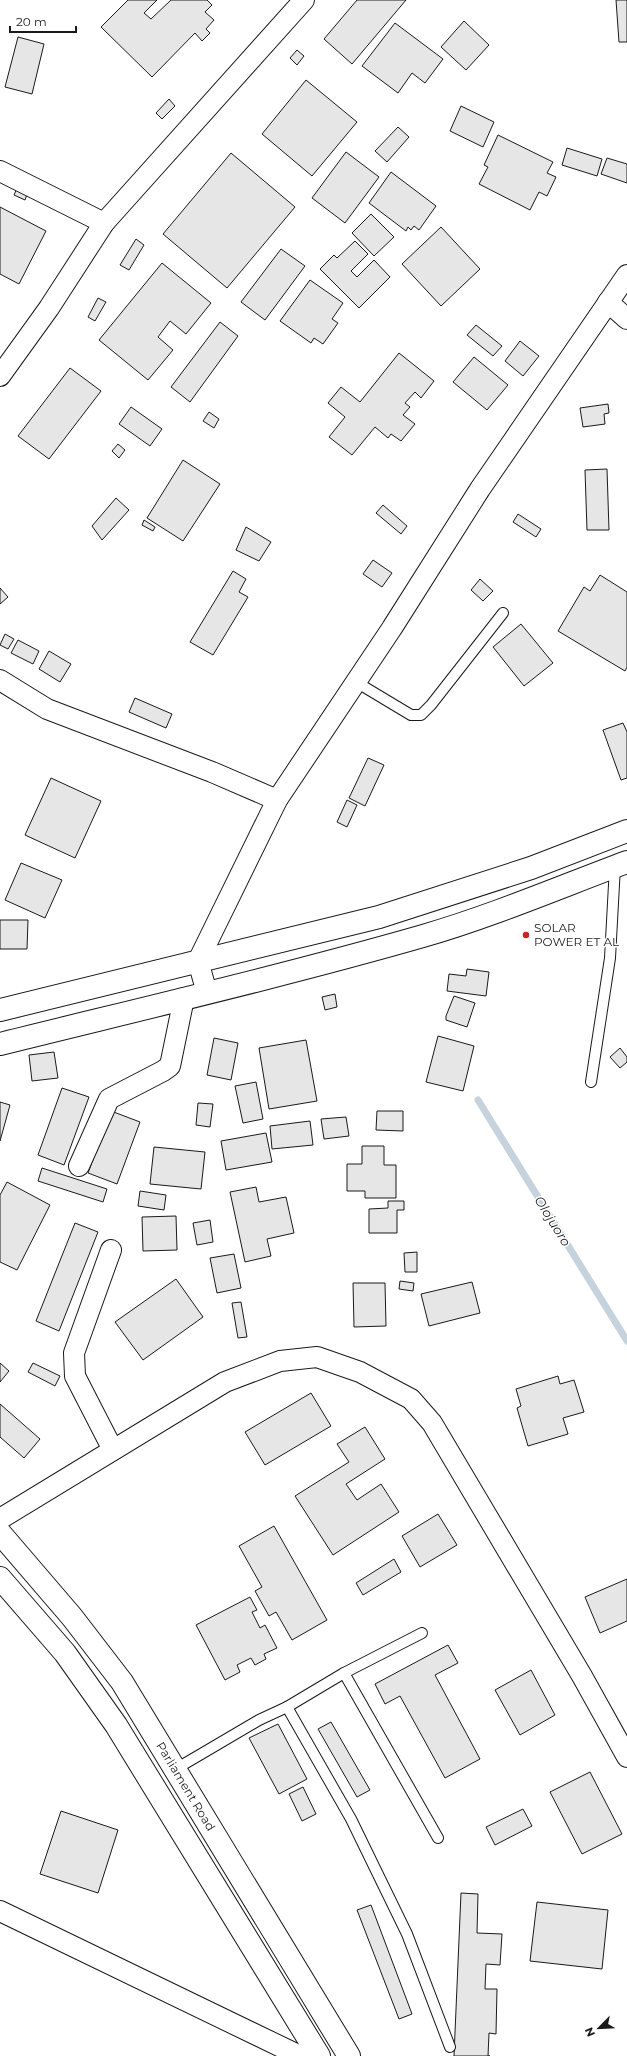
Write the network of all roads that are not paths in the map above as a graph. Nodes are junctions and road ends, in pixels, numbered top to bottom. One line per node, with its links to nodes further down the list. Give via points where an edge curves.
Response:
1 (304, 0): 3 (street)
2 (0, 171): 3 (street)
3 (104, 223): 7 (street, via 49,308)
4 (627, 275): 5 (street)
5 (608, 302): 6 (street); 10 (street, via 480,489)
6 (627, 319)
7 (0, 376)
8 (503, 613): 10 (lane, via 421,715 411,715)
9 (0, 680): 11 (street, via 47,709 212,772)
10 (356, 682): 11 (street)
11 (277, 800): 14 (street)
12 (627, 831): 14 (main road, via 530,868 379,917)
13 (621, 864): 15 (main road, via 424,935); 19 (lane)
14 (198, 961): 15 (street); 17 (main road)
15 (207, 993): 16 (main road)
16 (184, 998): 18 (main road); 20 (street, via 170,1066 109,1099)
17 (0, 1010)
18 (0, 1044)
19 (591, 1082)
20 (79, 1166)
21 (111, 1250): 22 (street, via 74,1353 75,1376)
22 (113, 1450): 23 (street); 29 (street, via 226,1382 280,1361 317,1357 360,1372 411,1399 432,1423)
23 (0, 1518)
24 (0, 1533): 30 (main road, Parliament Road, via 72,1617 122,1682)
25 (0, 1578): 35 (main road, via 65,1653 116,1725)
26 (422, 1633): 27 (lane)
27 (344, 1673): 28 (lane); 31 (lane)
28 (286, 1706): 30 (lane); 33 (lane, via 351,1819 407,1934)
29 (627, 1757)
30 (174, 1770): 36 (main road, Parliament Road)
31 (438, 1838)
32 (0, 1911): 34 (street)
33 (450, 2047)
34 (300, 2056)
35 (319, 2056)
36 (349, 2056)

